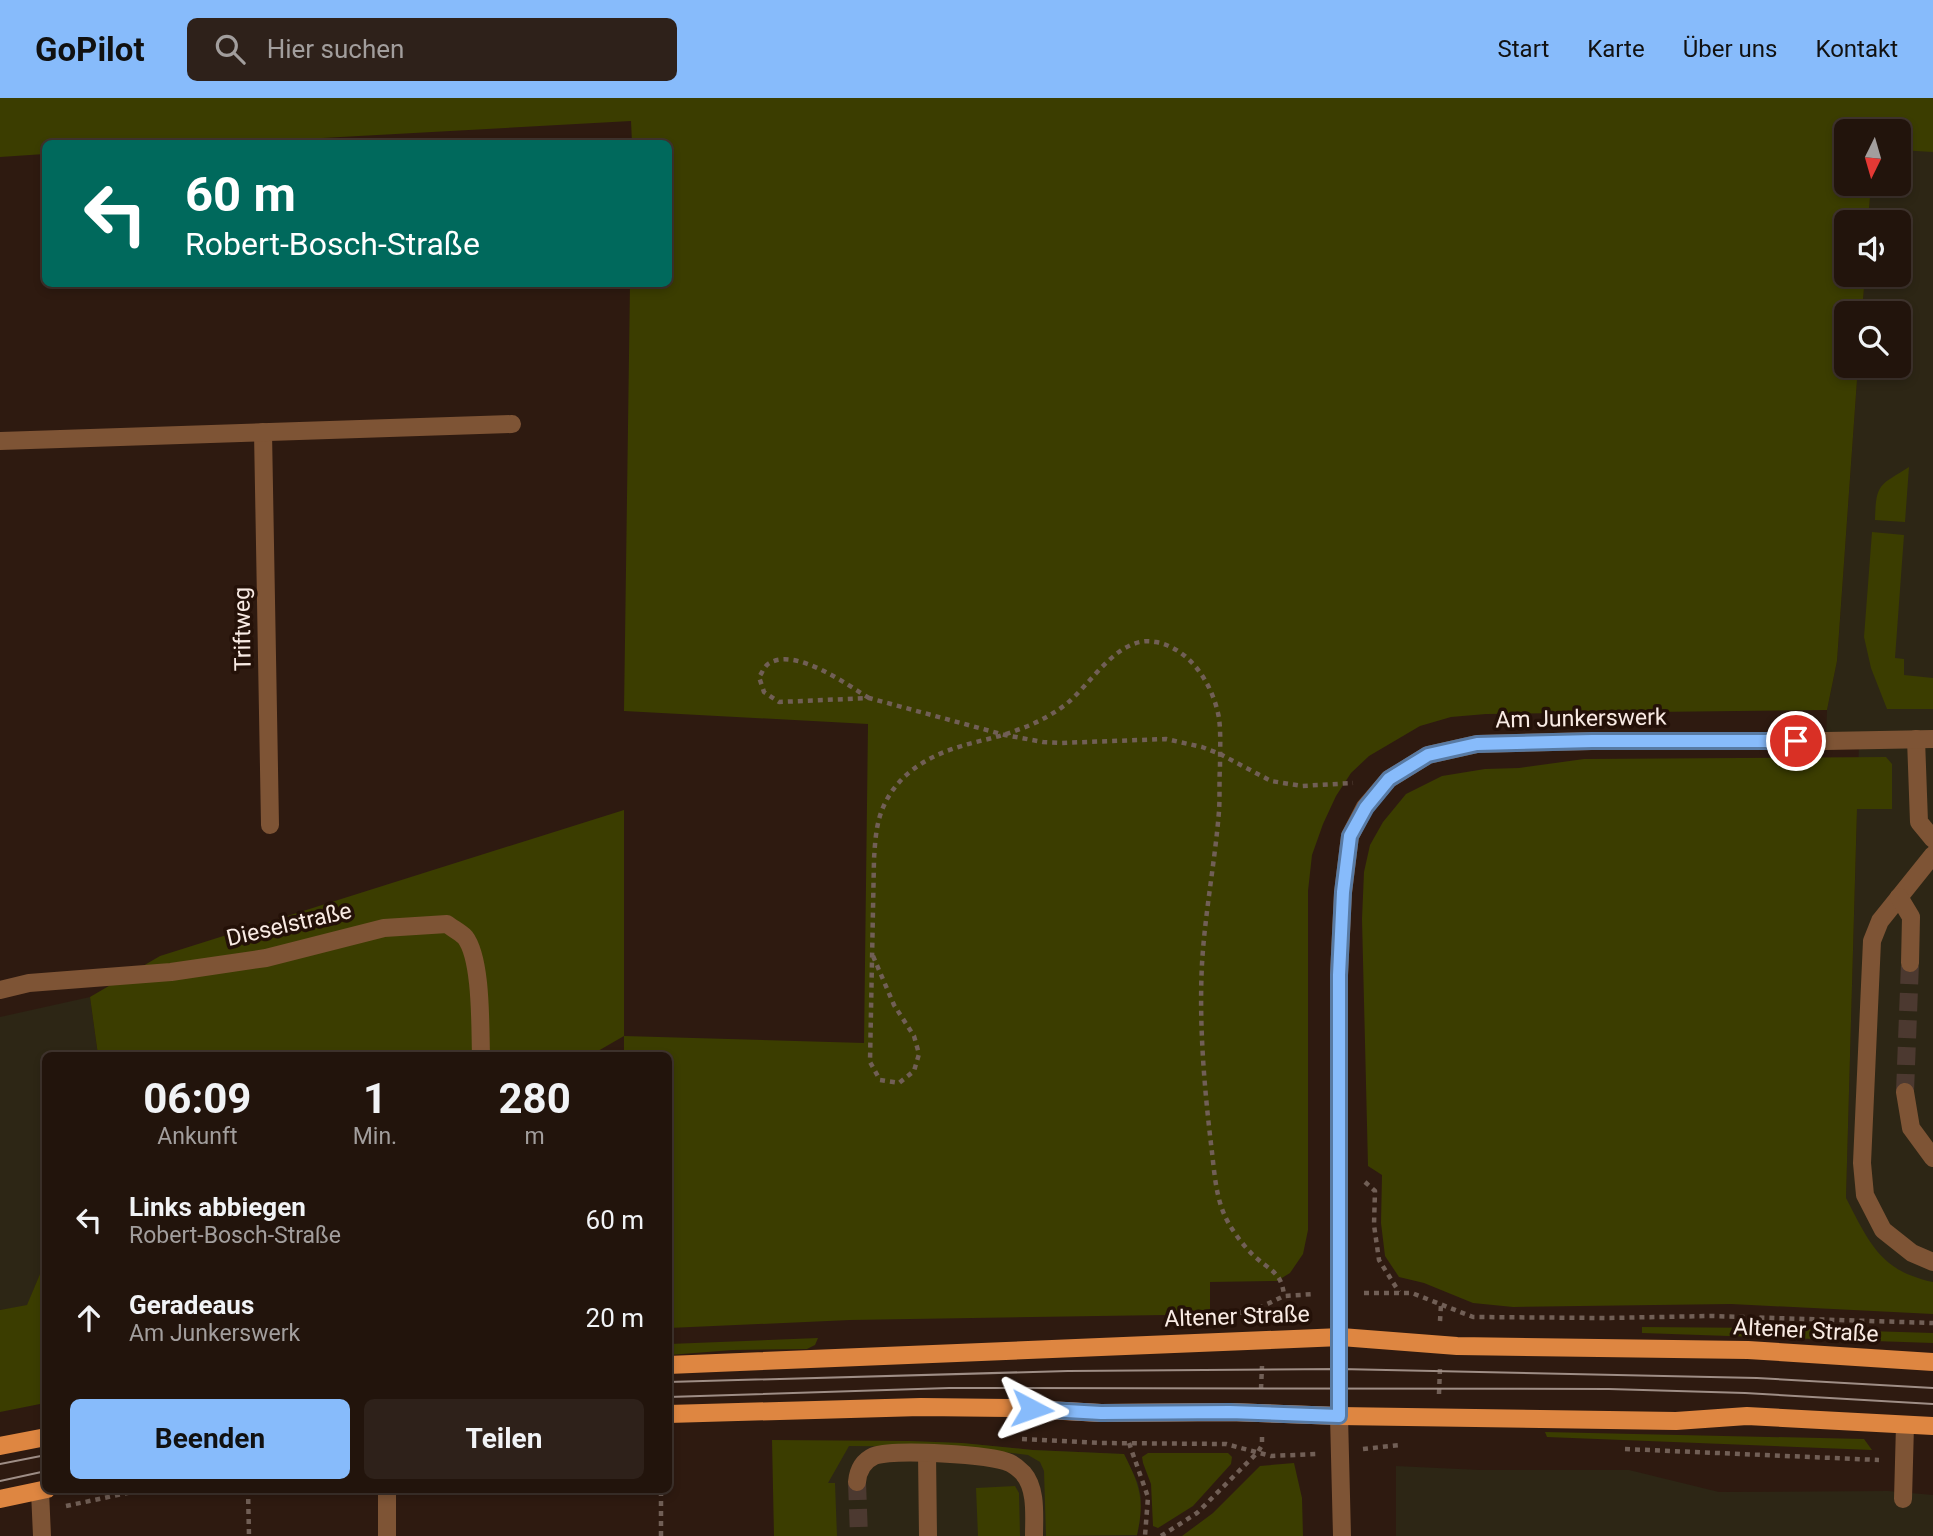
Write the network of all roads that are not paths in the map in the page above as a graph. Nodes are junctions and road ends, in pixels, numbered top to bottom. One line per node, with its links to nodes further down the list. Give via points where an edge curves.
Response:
1 (512, 424): 2 (street)
2 (263, 432): 3 (street); 5 (street, Triftweg)
3 (0, 441)
4 (1925, 739): 6 (street, via 1919,822); 15 (street, Am Junkerswerk, via 1488,743 1428,755 1389,779 1350,836 1344,882 1339,975)
5 (270, 825)
6 (1933, 839)
7 (1933, 855): 8 (street)
8 (1899, 897): 9 (street, via 1911,917); 14 (street, via 1880,921 1872,941 1862,1163 1866,1195 1883,1230 1912,1253)
9 (1910, 963)
10 (0, 990): 11 (street, Dieselstraße, via 29,983 171,972 265,958 384,928 447,924 465,937 475,959)
11 (481, 1052)
12 (1905, 1092): 13 (street, via 1911,1128)
13 (1933, 1158)
14 (1933, 1262)
15 (1340, 1337): 16 (main road, Altener Straße, via 1457,1346 1748,1350); 17 (main road, Altener Straße); 19 (street, Am Junkerswerk)
16 (1933, 1362)
17 (672, 1364)
18 (672, 1414): 19 (main road, via 934,1407)
19 (1339, 1416): 20 (main road, via 1676,1421 1746,1416); 35 (street, Am Junkerswerk)
20 (1905, 1424): 21 (main road); 30 (street)
21 (1933, 1426)
22 (42, 1438): 23 (main road)
23 (0, 1446)
24 (927, 1453): 25 (street, via 875,1456 864,1463); 33 (street); 34 (street, via 978,1456 1009,1463 1023,1472 1031,1488)
25 (857, 1482)
26 (42, 1490): 29 (main road)
27 (44, 1493): 31 (street)
28 (387, 1493): 32 (street)
29 (0, 1499)
30 (1903, 1499)
31 (42, 1536)
32 (387, 1536)
33 (928, 1536)
34 (1034, 1536)
35 (1342, 1536)

